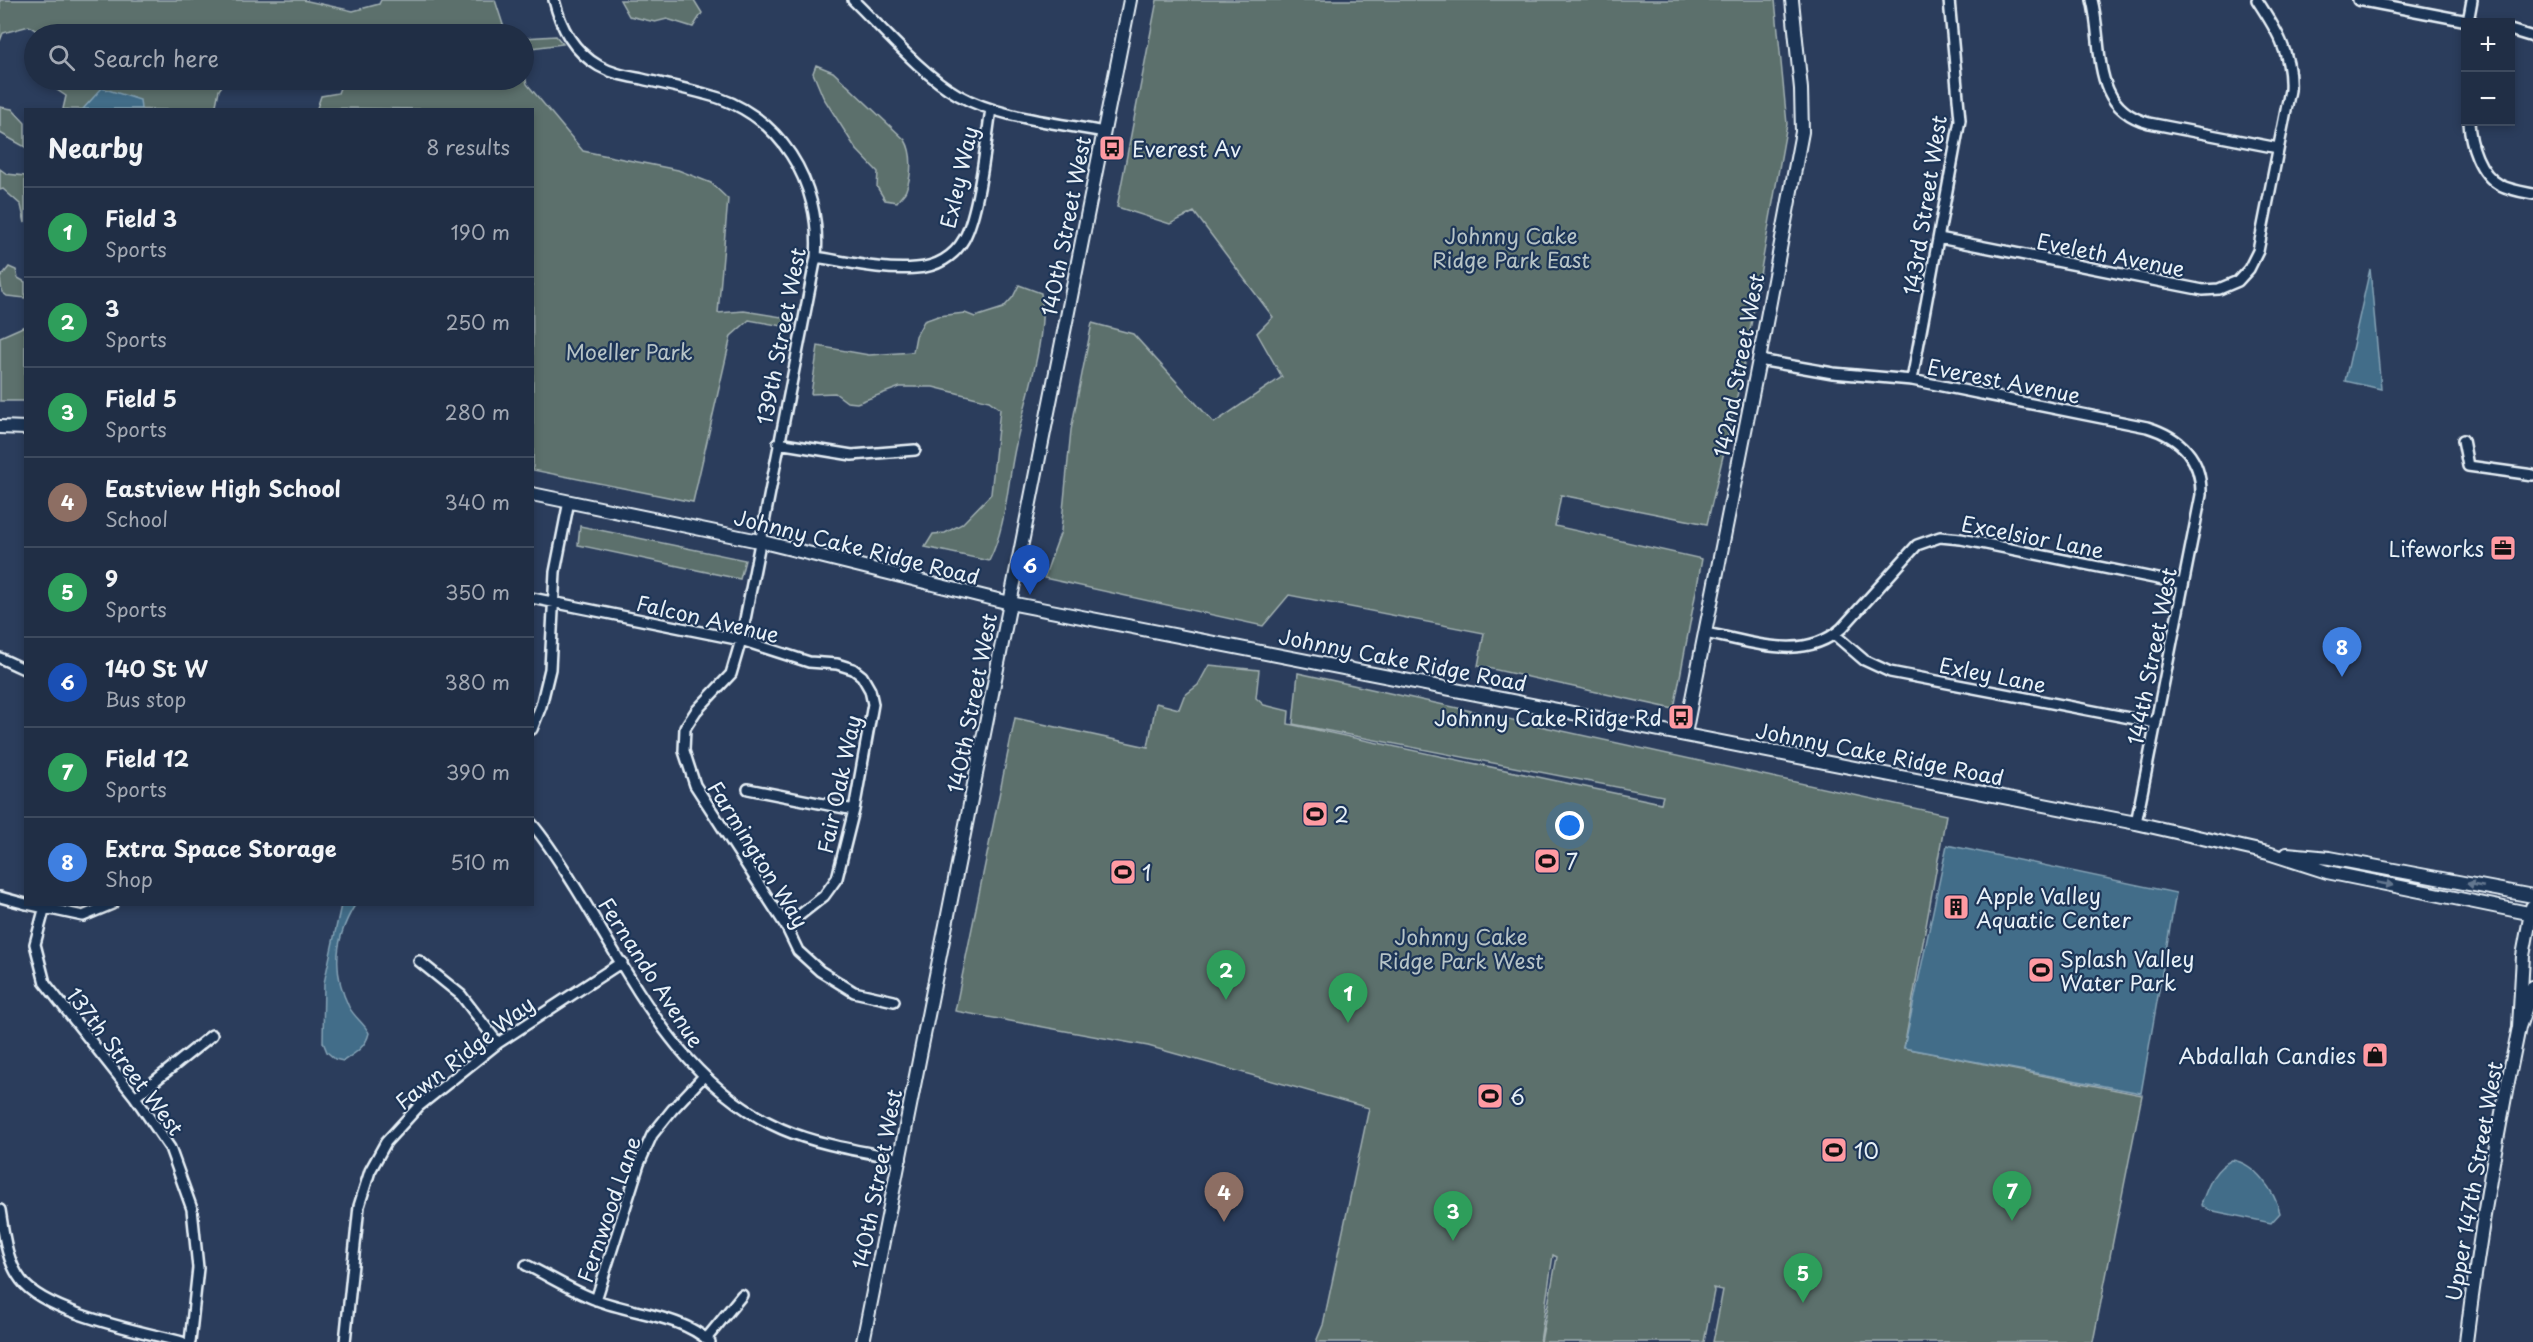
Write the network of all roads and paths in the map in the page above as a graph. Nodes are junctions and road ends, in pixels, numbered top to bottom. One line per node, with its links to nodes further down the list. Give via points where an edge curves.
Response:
1 (554, 0): 21 (street, 139th Street West, via 559,21 571,41 600,67 619,75 718,97 768,127 806,180 814,209)
2 (853, 0): 15 (street, via 932,77 958,95)
3 (1130, 0): 17 (street, 140th Street West)
4 (1792, 0): 22 (street, 142nd Street West, via 1802,132)
5 (1949, 0): 20 (street, 143rd Street West, via 1960,120)
6 (2092, 0): 18 (street, via 2103,78 2120,107 2149,123)
7 (2270, 0): 10 (street)
8 (2358, 0): 12 (street)
9 (2472, 0): 11 (street)
10 (2259, 3): 18 (street, via 2284,46 2290,67 2290,90)
11 (2470, 18)
12 (2461, 20)
13 (2515, 31): 14 (street)
14 (2533, 37)
15 (992, 109): 17 (street); 21 (street, Exley Way, via 971,221 964,239 951,255 932,266 908,269)
16 (2470, 126): 19 (street, via 2475,153 2484,170 2499,184)
17 (1104, 132): 37 (street, 140th Street West)
18 (2278, 148): 20 (street, Eveleth Avenue, via 2258,251 2238,280 2219,289 2203,290)
19 (2533, 194)
20 (1940, 238): 23 (street, 143rd Street West)
21 (816, 257): 27 (street, 139th Street West)
22 (1760, 360): 23 (street, Everest Avenue, via 1833,373); 38 (street, 142nd Street West)
23 (1912, 380): 31 (street, Everest Avenue, via 2157,430 2177,440 2193,459 2200,475)
24 (0, 427): 25 (street)
25 (24, 428)
26 (2463, 440): 29 (street, via 2468,466)
27 (778, 443): 28 (street, via 852,455); 33 (street, 139th Street West)
28 (915, 450)
29 (2533, 475)
30 (534, 494): 32 (street, Johnny Cake Ridge Road)
31 (2201, 495): 34 (street, 144th Street West)
32 (570, 501): 33 (street, Johnny Cake Ridge Road); 36 (street, via 555,572)
33 (759, 541): 37 (street, Johnny Cake Ridge Road); 40 (street, Farmington Way)
34 (2183, 584): 39 (street, Excelsior Lane, via 1961,539 1933,538 1907,554); 44 (street, 144th Street West)
35 (534, 598): 36 (street, Falcon Avenue)
36 (554, 602): 40 (street, Falcon Avenue); 45 (street, via 550,669)
37 (1010, 603): 46 (street, Johnny Cake Ridge Road); 69 (street, 140th Street West)
38 (1705, 633): 39 (street, Excelsior Lane, via 1790,648 1813,645); 46 (street, 142nd Street West)
39 (1835, 635): 44 (street, Exley Lane, via 1875,667 1902,675)
40 (741, 640): 43 (street, Falcon Avenue, via 791,657); 59 (street, Farmington Way, via 731,674 685,728 684,752 695,785)
41 (0, 658): 42 (street)
42 (24, 669)
43 (853, 669): 48 (street, Fair Oak Way, via 870,690 873,704)
44 (2156, 723): 49 (street, 144th Street West)
45 (534, 724)
46 (1685, 734): 49 (street, Johnny Cake Ridge Road)
47 (748, 789): 48 (street)
48 (854, 810): 59 (street, Fair Oak Way, via 837,878 824,896)
49 (2136, 823): 51 (street, Johnny Cake Ridge Road)
50 (534, 827): 61 (street, Fernando Avenue)
51 (2268, 853): 53 (street, Johnny Cake Ridge Road, one-way to 51, via 2330,858); 58 (street, Johnny Cake Ridge Road, one-way to 58, via 2327,872)
52 (0, 897): 54 (street)
53 (2533, 898): 58 (street, Upper 147th Street West)
54 (24, 903)
55 (33, 906): 57 (street)
56 (107, 906): 57 (street, via 83,916)
57 (44, 909): 68 (street, 137th Street West, via 35,944 45,983)
58 (2532, 913): 64 (street, Upper 147th Street West, via 2523,956)
59 (786, 926): 63 (street, Farmington Way, via 798,951 820,971 854,992)
60 (419, 961): 66 (street, via 461,995)
61 (622, 962): 66 (street, Fawn Ridge Way); 67 (street, Fernando Avenue, via 670,1038)
62 (2533, 987): 64 (street, Upper 147th Street West)
63 (894, 1001)
64 (2519, 1027): 79 (street, Upper 147th Street West, via 2496,1138)
65 (212, 1035): 68 (street)
66 (498, 1043): 77 (street, Fawn Ridge Way, via 408,1116 376,1158 359,1206)
67 (703, 1077): 69 (street, Fernando Avenue, via 741,1107 782,1129 817,1142); 73 (street, Fernwood Lane, via 652,1135)
68 (135, 1097): 76 (street, 137th Street West, via 170,1148 192,1209 198,1268)
69 (901, 1159): 78 (street, 140th Street West)
70 (0, 1210): 75 (street, via 7,1251 21,1280 37,1296 58,1308)
71 (526, 1265): 73 (street)
72 (742, 1295): 74 (street)
73 (596, 1300): 74 (street, via 676,1323)
74 (708, 1340)
75 (182, 1342)
76 (190, 1342)
77 (345, 1342)
78 (863, 1342)
79 (2466, 1342)

